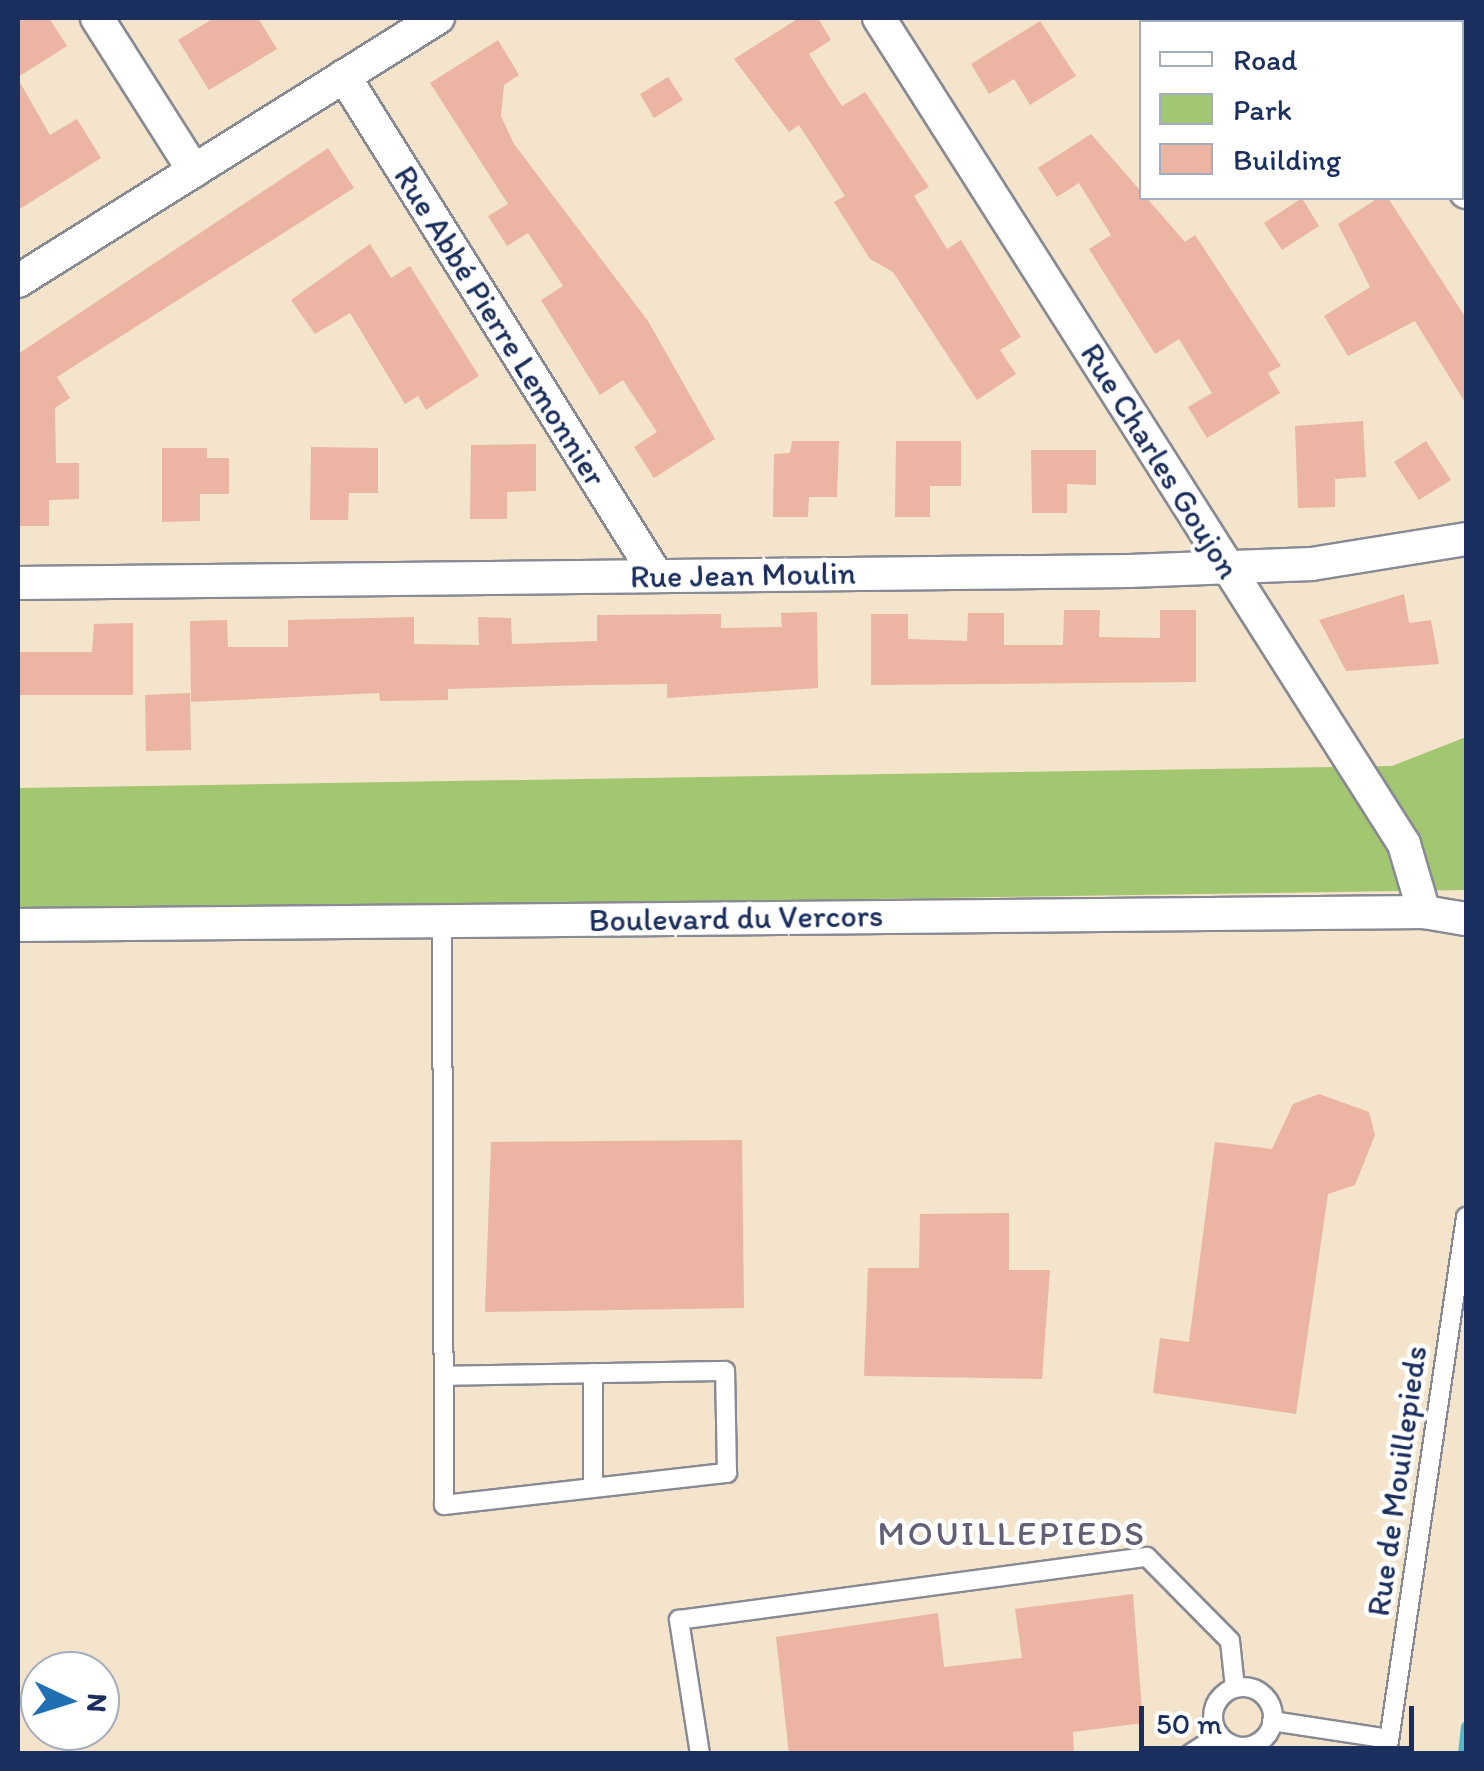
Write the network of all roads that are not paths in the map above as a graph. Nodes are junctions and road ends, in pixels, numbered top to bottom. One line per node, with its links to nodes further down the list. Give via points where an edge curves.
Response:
1 (96, 18): 5 (street)
2 (438, 18): 4 (street)
3 (879, 18): 8 (street, Rue Charles Goujon)
4 (344, 76): 5 (street); 9 (street, Rue Abbé Pierre Lemonnier)
5 (194, 171): 6 (street)
6 (18, 281)
7 (1466, 538): 8 (street, Rue Jean Moulin)
8 (1228, 567): 9 (street, Rue Jean Moulin); 11 (street, Rue Charles Goujon)
9 (656, 575): 10 (street, Rue Jean Moulin)
10 (18, 583)
11 (1448, 914): 12 (street, Boulevard du Vercors)
12 (442, 921): 13 (street, Boulevard du Vercors); 16 (lane)
13 (18, 925)
14 (1466, 1216): 21 (lane, Rue de Mouillepieds)
15 (593, 1373): 16 (lane); 17 (lane); 17 (lane, via 726,1370 727,1473)
16 (444, 1376): 17 (lane, via 444,1505)
17 (593, 1488)
18 (1235, 1688): 19 (lane, via 1266,1698); 20 (lane, via 1213,1713); 22 (lane, via 1230,1641 1148,1558 679,1620)
19 (1272, 1721): 20 (lane, via 1250,1746); 21 (lane)
20 (1218, 1735): 23 (lane)
21 (1388, 1746)
22 (700, 1754)
23 (1190, 1754)

